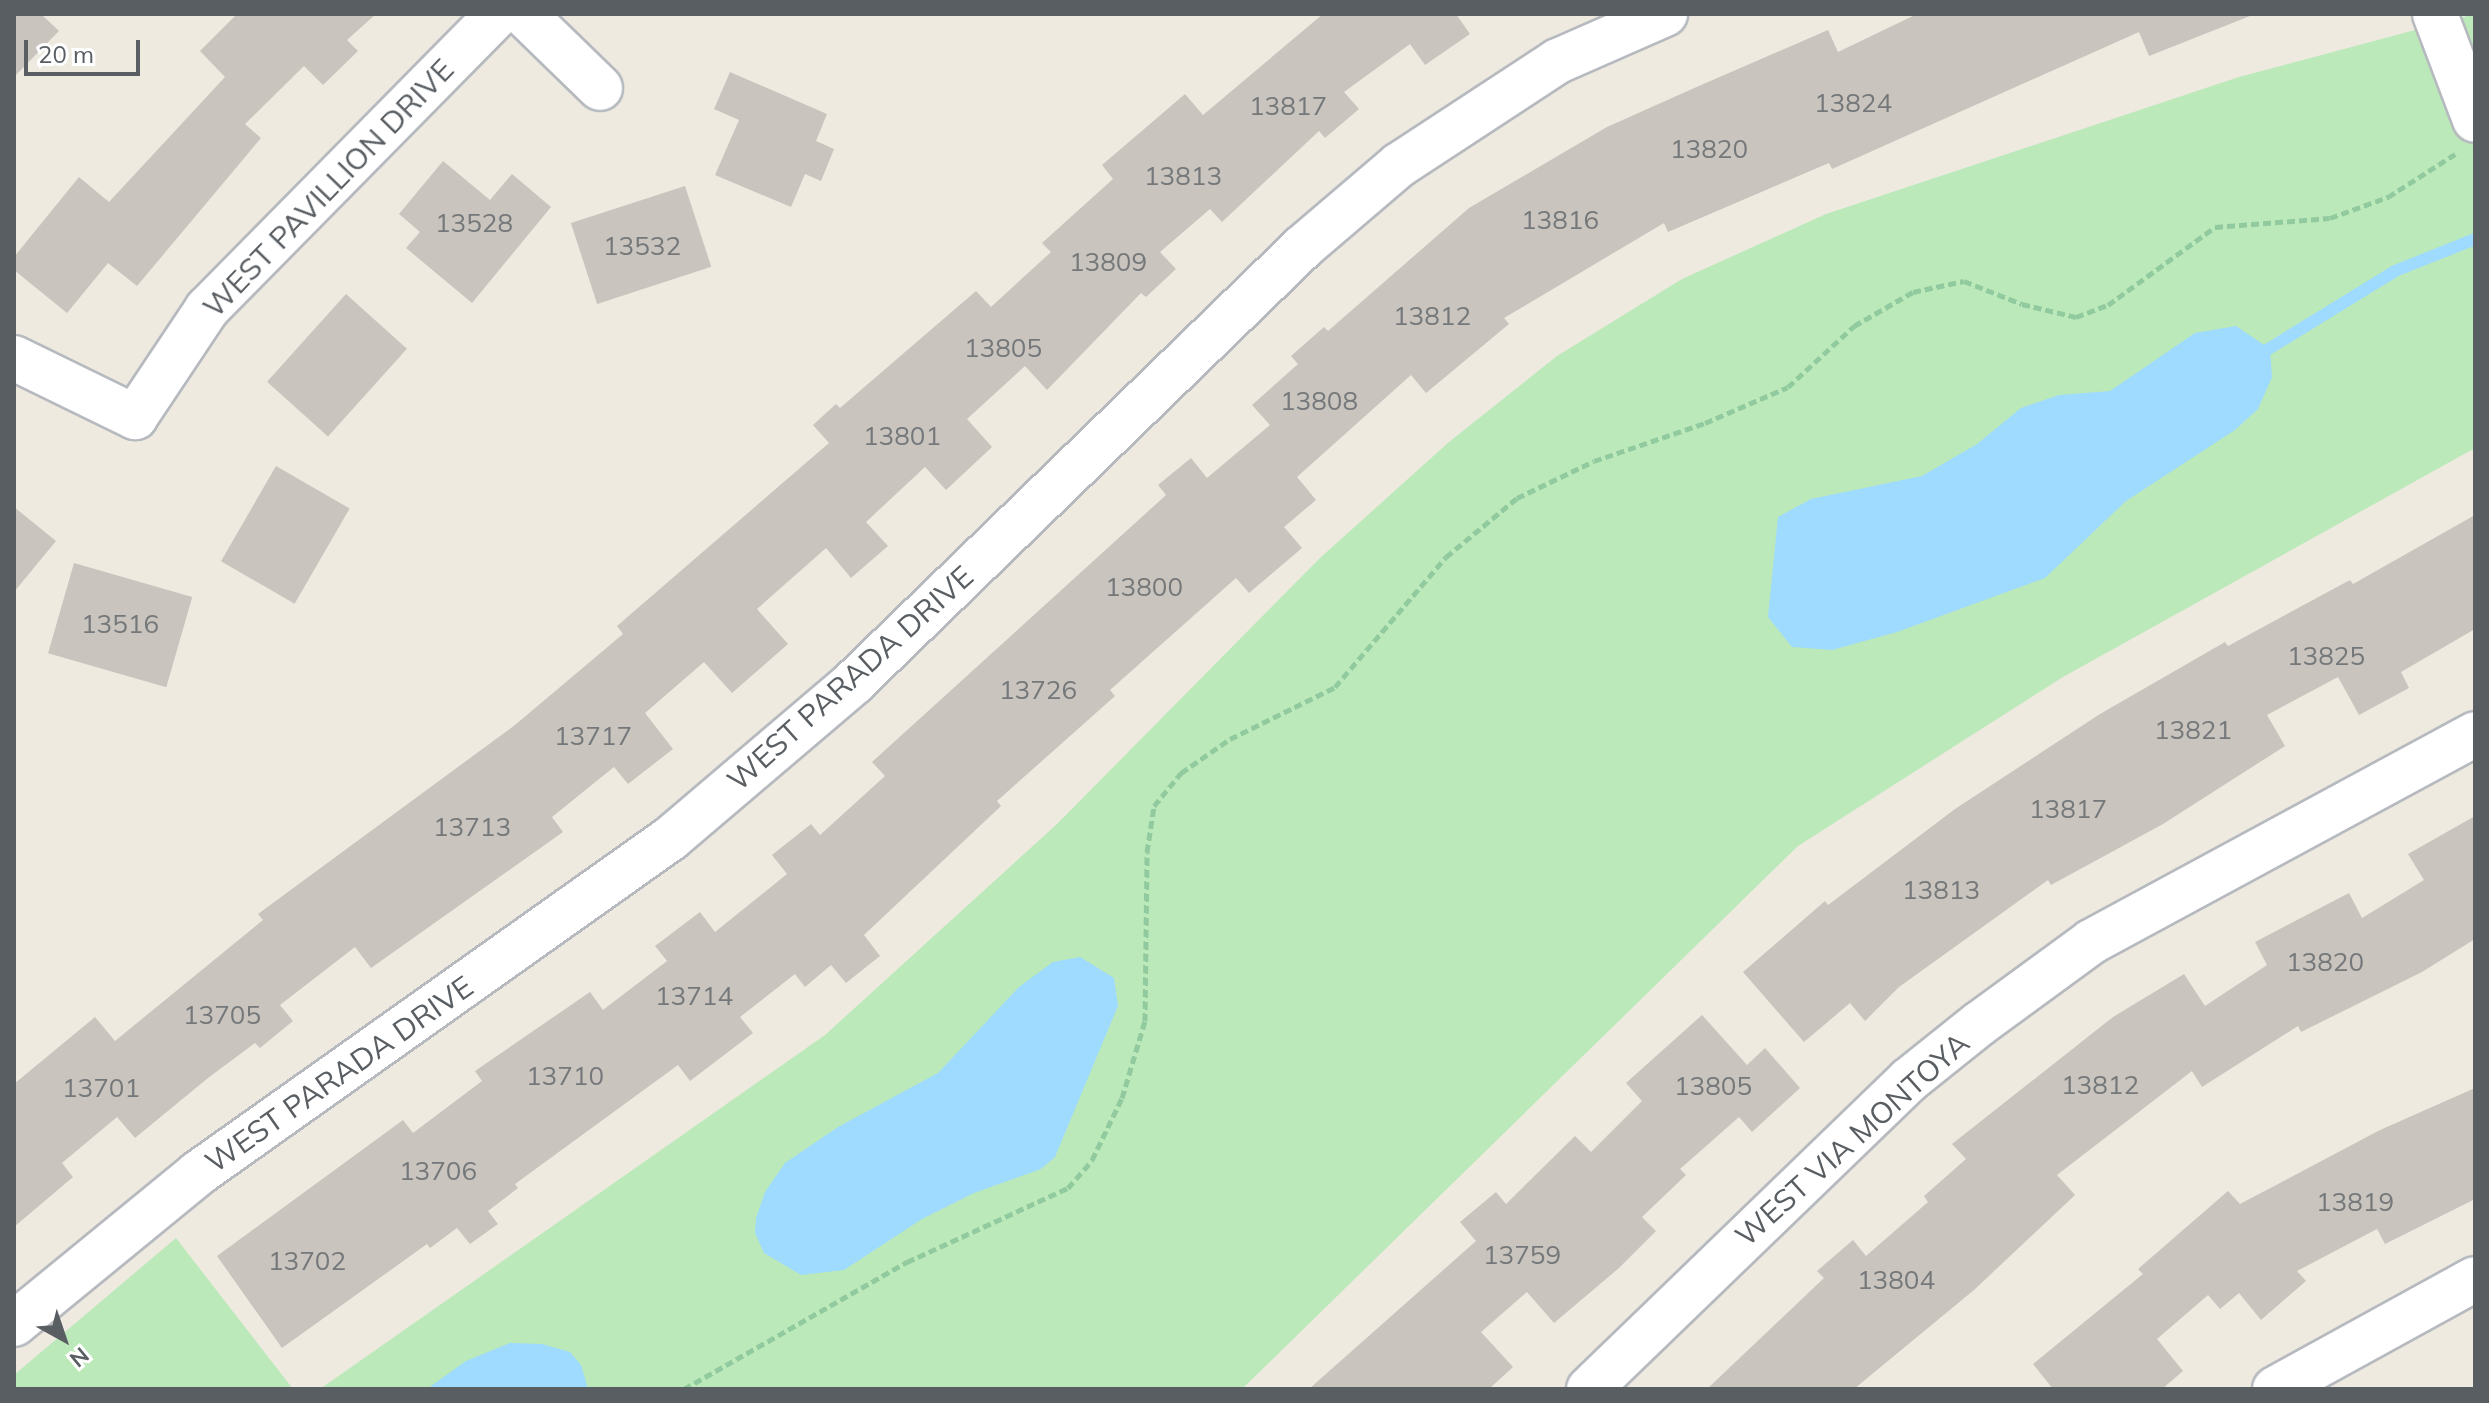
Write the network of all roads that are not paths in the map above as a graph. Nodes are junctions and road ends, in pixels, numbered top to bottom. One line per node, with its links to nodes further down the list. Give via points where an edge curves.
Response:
1 (498, 14): 7 (street, WEST PAVILLION DRIVE, via 207,309 135,417)
2 (524, 14): 5 (street)
3 (1665, 14): 10 (street, WEST PARADA DRIVE, via 1558,61 1399,165 1303,247 854,682 671,838 197,1174)
4 (2435, 14): 6 (street)
5 (600, 88)
6 (2471, 132)
7 (14, 358)
8 (2475, 734): 11 (street, WEST VIA MONTOYA, via 2091,942 2004,1006 1909,1080)
9 (2475, 1279): 12 (street)
10 (14, 1324)
11 (1589, 1389)
12 (2275, 1389)

